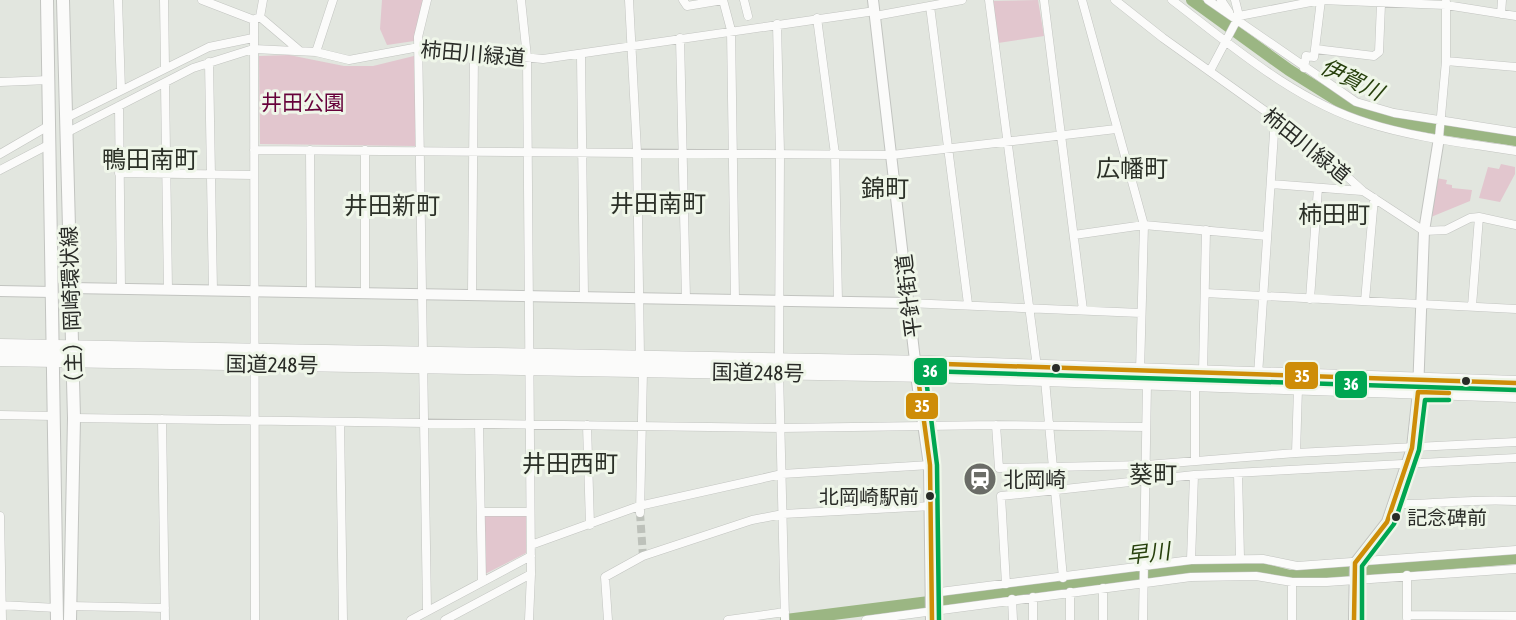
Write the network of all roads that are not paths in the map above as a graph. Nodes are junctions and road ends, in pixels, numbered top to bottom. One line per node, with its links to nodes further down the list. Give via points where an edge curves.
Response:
1 (47, 0): 55 (main road, （主）岡崎環状線)
2 (63, 0): 60 (main road, （主）岡崎環状線)
3 (118, 0): 58 (street)
4 (164, 0): 51 (street)
5 (202, 0): 32 (street)
6 (263, 0): 32 (street)
7 (333, 0): 46 (street)
8 (427, 0): 41 (street)
9 (521, 0): 48 (street)
10 (629, 0): 40 (street)
11 (683, 0): 12 (street, via 687,6)
12 (723, 0): 36 (street)
13 (744, 0): 30 (street)
14 (962, 0): 27 (street)
15 (989, 0): 69 (street)
16 (1044, 0): 67 (street)
17 (1082, 0): 64 (street)
18 (1115, 0): 54 (street, 柿田川緑道)
19 (1172, 0): 39 (street)
20 (1208, 0): 34 (street)
21 (1221, 0): 34 (street)
22 (1235, 0): 34 (street)
23 (1321, 0): 26 (street); 34 (street); 43 (street)
24 (1502, 0): 29 (street)
25 (1446, 3): 26 (street); 29 (street); 49 (street)
26 (1381, 4): 43 (street, via 1378,52 1374,56)
27 (930, 6): 28 (street); 71 (street)
28 (874, 9): 33 (street); 86 (street, 平針街道)
29 (1501, 14): 31 (street)
30 (748, 16)
31 (1516, 16)
32 (256, 18): 37 (street); 44 (street)
33 (817, 18): 35 (street); 85 (street)
34 (1236, 18): 39 (street); 53 (street)
35 (777, 24): 36 (street, 柿田川緑道); 84 (street)
36 (731, 30): 38 (street, 柿田川緑道); 83 (street)
37 (253, 38): 42 (street); 51 (street, via 221,43)
38 (680, 38): 40 (street, 柿田川緑道); 82 (street)
39 (1226, 41): 54 (street); 68 (street, via 1324,104 1368,123)
40 (632, 45): 47 (street, 柿田川緑道); 80 (street)
41 (419, 47): 45 (street, 柿田川緑道); 46 (street, 柿田川緑道, via 349,60); 75 (street)
42 (253, 49): 44 (street, 柿田川緑道); 50 (street, 柿田川緑道); 72 (street)
43 (1315, 49): 53 (street, via 1314,57 1306,56)
44 (301, 51): 46 (street, 柿田川緑道)
45 (474, 51): 48 (street, 柿田川緑道); 76 (street)
46 (316, 52)
47 (581, 56): 48 (street, 柿田川緑道); 79 (street)
48 (527, 57): 77 (street)
49 (1446, 61): 52 (street); 62 (street)
50 (209, 62): 57 (street, 柿田川緑道); 90 (street)
51 (165, 67): 58 (street)
52 (1516, 67)
53 (1304, 68): 62 (street, via 1356,102)
54 (1210, 71): 61 (street, 柿田川緑道)
55 (49, 81): 56 (street); 63 (main road, （主）岡崎環状線)
56 (0, 82)
57 (165, 84): 59 (street, 柿田川緑道); 89 (street)
58 (121, 90): 60 (street)
59 (119, 106): 66 (street, 柿田川緑道); 88 (street)
60 (66, 118): 66 (main road, （主）岡崎環状線)
61 (1275, 118): 92 (street); 94 (street, 柿田川緑道, via 1310,143)
62 (1441, 120): 65 (street); 68 (street)
63 (50, 125): 70 (main road, （主）岡崎環状線); 81 (street)
64 (1116, 129): 67 (street); 97 (street)
65 (1516, 132)
66 (66, 133): 103 (main road, （主）岡崎環状線)
67 (1061, 135): 69 (street); 101 (street)
68 (1439, 138): 78 (street); 100 (street)
69 (1008, 141): 71 (street); 129 (street)
70 (50, 144): 87 (street); 109 (main road, （主）岡崎環状線)
71 (948, 148): 86 (street); 127 (street)
72 (254, 150): 73 (street); 91 (street)
73 (310, 150): 74 (street); 110 (street)
74 (365, 150): 75 (street); 111 (street)
75 (420, 150): 76 (street); 113 (street)
76 (473, 151): 77 (street); 114 (street)
77 (527, 151): 79 (street); 115 (street)
78 (1516, 151)
79 (582, 152): 80 (street); 117 (street)
80 (637, 152): 82 (street); 118 (street)
81 (0, 153)
82 (683, 153): 83 (street); 119 (street)
83 (734, 153): 84 (street); 121 (street)
84 (780, 153): 85 (street); 122 (street)
85 (835, 154): 86 (street); 124 (street)
86 (891, 155): 125 (street, 平針街道)
87 (0, 170)
88 (120, 173): 89 (street); 104 (street)
89 (166, 174): 90 (street); 105 (street)
90 (211, 174): 91 (street); 107 (street)
91 (254, 175): 108 (street)
92 (1271, 184): 93 (street); 102 (street)
93 (1318, 188): 94 (street); 120 (street)
94 (1363, 191): 95 (street, 柿田川緑道)
95 (1374, 198): 100 (street, 柿田川緑道); 123 (street)
96 (1479, 217): 98 (street); 100 (street, via 1446,230); 128 (street)
97 (1144, 225): 99 (street); 101 (street); 132 (street)
98 (1516, 225)
99 (1206, 230): 102 (street); 112 (street)
100 (1424, 231): 126 (street)
101 (1074, 235): 131 (street)
102 (1267, 236): 116 (street)
103 (71, 288): 104 (street); 135 (main road, （主）岡崎環状線)
104 (121, 289): 105 (street)
105 (168, 290): 107 (street)
106 (0, 291): 109 (street)
107 (213, 291): 108 (street)
108 (254, 291): 110 (street); 136 (street)
109 (52, 292): 134 (main road, （主）岡崎環状線)
110 (311, 292): 111 (street)
111 (365, 293): 113 (street)
112 (1205, 293): 116 (street); 144 (street)
113 (422, 294): 114 (street); 138 (street)
114 (472, 295): 115 (street)
115 (529, 296): 117 (street); 139 (street)
116 (1263, 296): 120 (street); 145 (street)
117 (585, 297): 118 (street)
118 (639, 298): 119 (street); 140 (street)
119 (686, 299): 121 (street)
120 (1310, 299): 123 (street)
121 (735, 300): 122 (street)
122 (779, 300): 124 (street); 141 (street)
123 (1365, 301): 126 (street)
124 (838, 302): 125 (street)
125 (908, 303): 127 (street); 143 (street, 平針街道)
126 (1419, 303): 128 (street); 150 (street)
127 (968, 304): 129 (street)
128 (1472, 306): 130 (street)
129 (1030, 307): 131 (street); 142 (street)
130 (1516, 309)
131 (1083, 310): 132 (street)
132 (1141, 313): 146 (street)
133 (0, 346): 134 (highway, 国道248号)
134 (53, 354): 135 (highway, 国道248号); 137 (highway, 国道248号); 154 (main road, （主）岡崎環状線)
135 (72, 354): 136 (highway, 国道248号); 155 (main road, （主）岡崎環状線)
136 (254, 358): 138 (highway, 国道248号); 157 (street)
137 (0, 359)
138 (423, 361): 139 (highway, 国道248号); 159 (street)
139 (529, 362): 140 (highway, 国道248号); 161 (street)
140 (642, 364): 141 (highway, 国道248号); 165 (street)
141 (779, 366): 143 (highway, 国道248号); 168 (street)
142 (1037, 368): 143 (highway, 国道248号); 146 (highway, 国道248号)
143 (916, 369): 147 (highway, 国道248号); 166 (main road, 平針街道)
144 (1203, 373): 145 (highway, 国道248号); 146 (highway, 国道248号)
145 (1258, 375): 150 (highway, 国道248号)
146 (1143, 377): 147 (highway, 国道248号); 149 (highway, 国道248号); 167 (street)
147 (1045, 380): 164 (street)
148 (1516, 383): 150 (highway, 国道248号)
149 (1195, 385): 151 (highway, 国道248号); 173 (street)
150 (1418, 385): 151 (highway, 国道248号); 152 (highway, 国道248号); 170 (street)
151 (1298, 388): 171 (street)
152 (1516, 395)
153 (0, 415): 154 (street)
154 (54, 416): 217 (main road, （主）岡崎環状線)
155 (74, 418): 156 (street); 214 (main road, （主）岡崎環状線)
156 (162, 419): 157 (street); 215 (street)
157 (254, 421): 158 (street); 225 (street)
158 (340, 422): 159 (street); 226 (street)
159 (424, 423): 160 (street); 216 (street)
160 (478, 424): 161 (street); 187 (street)
161 (530, 424): 162 (street); 188 (street)
162 (587, 425): 165 (street); 191 (street)
163 (996, 425): 164 (street); 166 (street); 177 (street, via 999,468)
164 (1049, 425): 167 (street); 177 (street)
165 (644, 426): 168 (street); 186 (street)
166 (924, 426): 168 (street); 175 (main road, 平針街道)
167 (1146, 427): 176 (street)
168 (781, 428): 179 (street)
169 (1516, 442): 170 (street)
170 (1412, 448): 171 (street); 174 (street)
171 (1296, 453): 173 (street)
172 (1516, 458): 174 (street)
173 (1195, 461): 176 (street)
174 (1406, 463): 178 (street); 184 (street)
175 (930, 465): 179 (street); 185 (main road, 平針街道)
176 (1146, 465): 177 (street); 181 (street)
177 (1053, 466): 182 (street)
178 (1238, 473): 180 (street); 195 (street)
179 (782, 474): 186 (street); 189 (street)
180 (1194, 475): 181 (street); 196 (street)
181 (1145, 479): 182 (street); 198 (street)
182 (1055, 490): 202 (street); 206 (street, via 1001,496)
183 (1516, 501): 184 (street, via 1480,498 1426,505)
184 (1393, 504): 197 (street, via 1388,522)
185 (932, 506): 189 (street); 210 (main road, 平針街道)
186 (640, 510): 191 (street)
187 (481, 512): 188 (street); 204 (street)
188 (530, 512): 192 (street)
189 (783, 514): 218 (street); 230 (street, via 721,530 619,568 605,577)
190 (0, 516): 213 (street)
191 (590, 525): 192 (street)
192 (531, 545): 194 (street)
193 (1516, 550): 197 (street)
194 (531, 556): 200 (street); 204 (street)
195 (1240, 558): 196 (street); 197 (street, via 1297,566)
196 (1191, 560): 198 (street)
197 (1355, 563): 203 (street)
198 (1144, 567): 202 (street); 207 (street)
199 (1516, 568): 201 (street)
200 (531, 574): 228 (street); 229 (street)
201 (1407, 575): 203 (street); 221 (street)
202 (1063, 578): 206 (street)
203 (1354, 579): 205 (street); 239 (street)
204 (482, 581): 216 (street)
205 (1292, 582): 207 (street, via 1256,576 1191,577); 238 (street)
206 (1006, 584): 210 (street)
207 (1144, 584): 208 (street); 237 (street)
208 (1103, 588): 209 (street); 236 (street)
209 (1070, 592): 211 (street); 235 (street)
210 (932, 593): 219 (main road, 平針街道)
211 (1033, 597): 212 (street); 234 (street)
212 (1012, 599): 219 (street); 233 (street)
213 (1, 605): 217 (street); 222 (street)
214 (70, 606): 215 (street); 223 (main road, （主）岡崎環状線)
215 (165, 608): 224 (street)
216 (427, 610): 227 (street)
217 (57, 614)
218 (785, 616): 231 (street)
219 (932, 616): 232 (street)
220 (1516, 616): 221 (street)
221 (1407, 618)
222 (2, 620)
223 (70, 620)
224 (165, 620)
225 (255, 620)
226 (343, 620)
227 (411, 620)
228 (445, 620)
229 (529, 620)
230 (608, 620)
231 (728, 620)
232 (866, 620)
233 (1013, 620)
234 (1033, 620)
235 (1070, 620)
236 (1103, 620)
237 (1143, 620)
238 (1292, 620)
239 (1354, 620)

